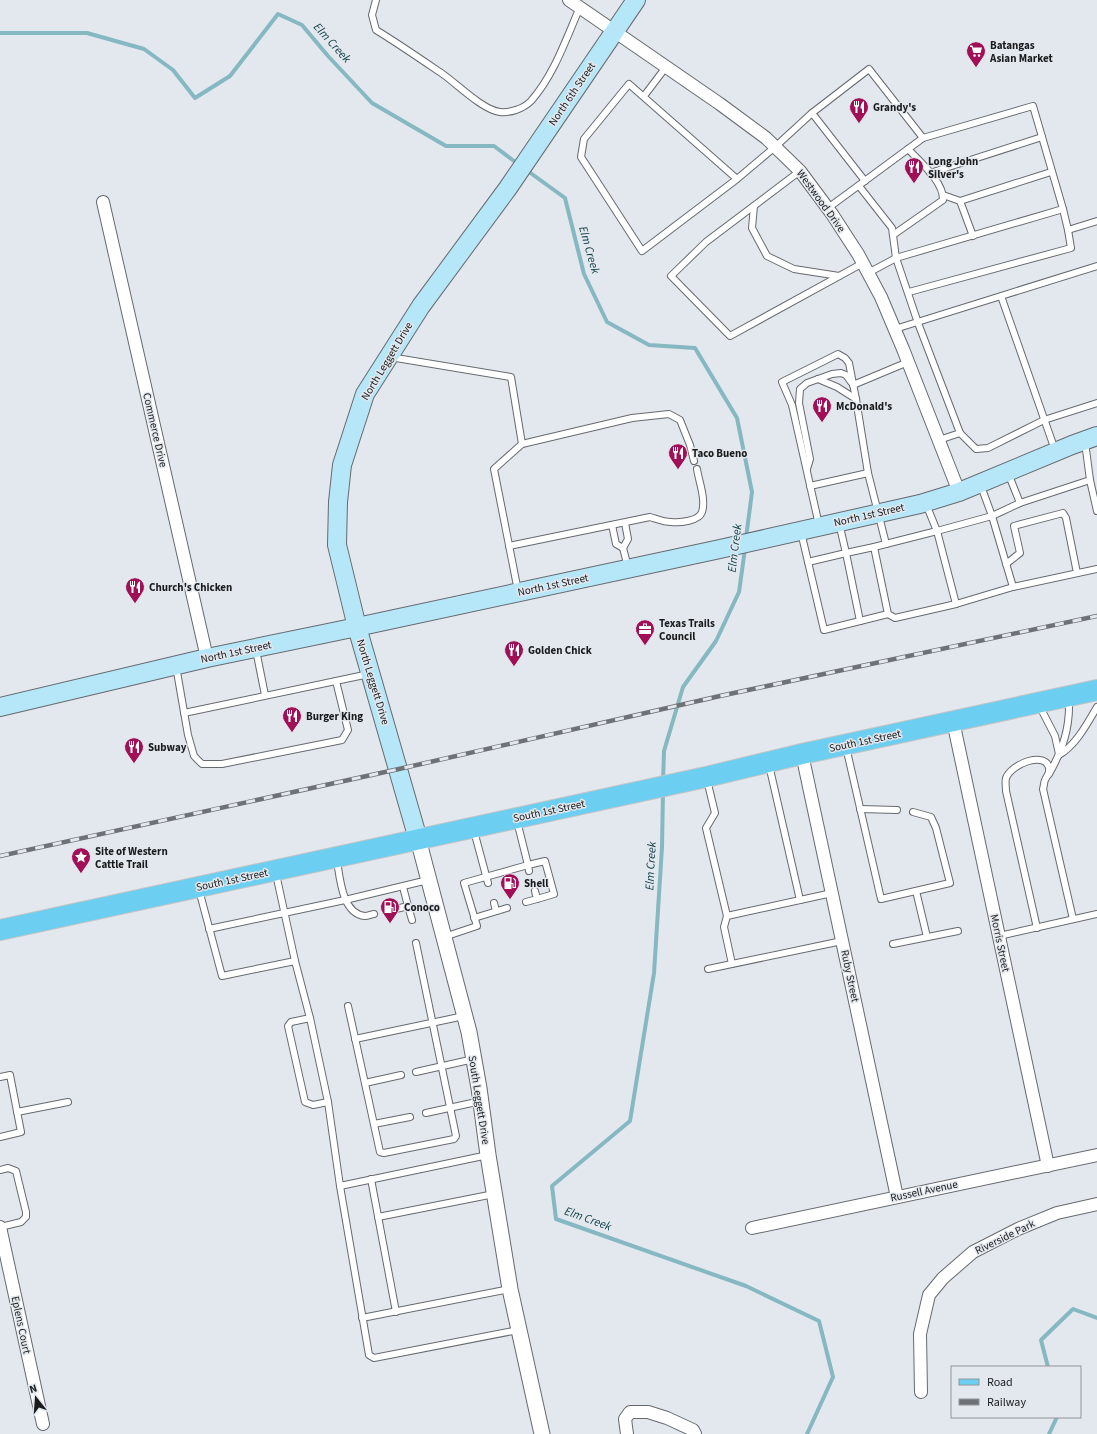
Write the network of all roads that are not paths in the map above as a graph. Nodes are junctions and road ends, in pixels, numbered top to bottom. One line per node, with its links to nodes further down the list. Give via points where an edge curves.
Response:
1 (376, 0): 4 (lane, via 372,15 376,30 490,109 500,112 514,111 530,102 561,52)
2 (569, 0): 4 (street, Westwood Drive)
3 (636, 0): 5 (main road, North 6th Street)
4 (580, 7): 5 (street, Westwood Drive)
5 (615, 31): 6 (street, Westwood Drive); 19 (main road, North 6th Street)
6 (666, 67): 7 (lane); 11 (street, Westwood Drive, via 720,104)
7 (644, 96): 16 (lane); 16 (lane, via 629,84 584,139 581,157 642,251)
8 (812, 113): 10 (lane, via 869,69); 11 (lane); 17 (lane)
9 (1042, 137): 10 (lane, via 1033,106); 14 (lane); 15 (lane)
10 (923, 138): 12 (lane)
11 (775, 147): 13 (street, Westwood Drive); 16 (lane)
12 (908, 149): 15 (lane); 17 (lane)
13 (800, 171): 23 (lane); 24 (street, Westwood Drive)
14 (1051, 172): 21 (lane); 25 (lane)
15 (930, 173): 20 (lane)
16 (737, 178)
17 (865, 181): 18 (lane)
18 (859, 186): 24 (lane); 28 (lane, via 892,228)
19 (508, 188): 38 (main road, North Leggett Drive, via 421,306)
20 (943, 195): 21 (lane); 28 (lane, via 943,200)
21 (960, 201): 29 (lane)
22 (103, 202): 87 (street, Commerce Drive)
23 (754, 206): 33 (lane, via 752,228 767,256 794,269); 33 (lane, via 706,242 671,276 730,336)
24 (828, 208): 32 (street, Westwood Drive)
25 (1063, 209): 27 (lane); 29 (lane)
26 (1097, 221): 27 (lane)
27 (1068, 230): 34 (lane, via 1071,248)
28 (893, 235): 30 (lane)
29 (973, 236): 30 (lane)
30 (896, 258): 32 (lane); 34 (lane)
31 (1097, 266): 35 (lane)
32 (866, 268): 33 (lane); 37 (street, Westwood Drive)
33 (839, 276)
34 (909, 292): 36 (lane)
35 (1001, 296): 36 (lane); 44 (lane)
36 (918, 323): 37 (lane); 45 (lane)
37 (895, 330): 39 (street, Westwood Drive)
38 (388, 357): 48 (lane, via 511,377); 85 (main road, North Leggett Drive, via 364,394 342,465 337,545)
39 (908, 362): 41 (lane); 47 (street, Westwood Drive)
40 (818, 379): 41 (lane, via 841,373 846,375); 42 (lane); 52 (lane, via 800,389 799,403 810,459)
41 (853, 385): 42 (lane); 52 (lane, via 849,363 838,354 782,382 792,405)
42 (856, 399): 54 (lane)
43 (1097, 404): 44 (lane)
44 (1044, 420): 45 (lane, via 988,448 976,449); 49 (lane)
45 (960, 433): 47 (lane)
46 (1091, 439): 49 (main road, North 1st Street); 55 (lane)
47 (939, 440): 58 (street, Westwood Drive)
48 (522, 444): 50 (lane, via 632,418 669,414 680,420); 71 (lane, via 494,469)
49 (1055, 452): 53 (main road, North 1st Street)
50 (694, 461)
51 (697, 469): 65 (lane, via 703,499 699,517 672,522 650,517)
52 (807, 470): 57 (lane)
53 (1007, 472): 56 (main road, North 1st Street); 60 (lane)
54 (868, 473): 57 (lane); 62 (lane)
55 (1090, 480): 60 (lane); 61 (lane)
56 (980, 484): 58 (main road, North 1st Street); 63 (lane)
57 (810, 486): 67 (lane)
58 (959, 492): 59 (main road, North 1st Street)
59 (926, 502): 62 (main road, North 1st Street); 69 (lane)
60 (1020, 503): 63 (lane)
61 (1097, 511)
62 (877, 514): 64 (main road, North 1st Street); 70 (lane)
63 (992, 516): 69 (lane); 76 (lane)
64 (838, 522): 67 (main road, North 1st Street); 74 (lane)
65 (625, 523): 66 (lane); 73 (lane, via 628,539)
66 (612, 526): 71 (lane); 73 (lane, via 616,544)
67 (819, 526): 68 (main road, North 1st Street)
68 (801, 531): 75 (lane); 77 (main road, North 1st Street)
69 (937, 531): 70 (lane); 82 (lane)
70 (886, 544): 72 (lane)
71 (509, 546): 81 (lane)
72 (874, 547): 74 (lane); 83 (lane)
73 (623, 548): 77 (lane)
74 (846, 553): 75 (lane); 84 (lane)
75 (808, 562): 84 (lane, via 824,630)
76 (1006, 564): 79 (lane, via 1020,553 1014,526 1063,513); 80 (lane)
77 (628, 569): 81 (main road, North 1st Street)
78 (1097, 570): 79 (lane)
79 (1077, 573): 80 (lane)
80 (1013, 587): 82 (lane)
81 (518, 593): 85 (main road, North 1st Street)
82 (956, 604): 83 (lane, via 895,618)
83 (888, 614): 84 (lane)
84 (860, 621)
85 (357, 628): 86 (main road, North 1st Street); 89 (main road, North Leggett Drive)
86 (256, 648): 87 (main road, North 1st Street); 92 (lane)
87 (207, 658): 88 (main road, North 1st Street)
88 (176, 665): 95 (main road, North 1st Street); 97 (lane)
89 (370, 674): 90 (lane); 103 (main road, North Leggett Drive)
90 (336, 681): 92 (lane); 97 (lane, via 348,730 342,740 222,764 202,764 194,756)
91 (1097, 690): 93 (main road, South 1st Street)
92 (265, 695): 97 (lane)
93 (1069, 696): 94 (main road, South 1st Street); 101 (lane, via 1070,716)
94 (1038, 703): 98 (main road, South 1st Street); 101 (lane, via 1055,736)
95 (0, 707)
96 (1097, 707): 101 (lane, via 1074,742)
97 (184, 713)
98 (953, 721): 99 (main road, South 1st Street); 143 (street, Morris Street)
99 (846, 745): 100 (main road, South 1st Street); 106 (lane)
100 (802, 754): 102 (main road, South 1st Street); 122 (street, Ruby Street)
101 (1059, 755): 104 (lane)
102 (768, 762): 105 (main road, South 1st Street); 125 (lane)
103 (399, 769): 111 (main road, South Leggett Drive)
104 (1049, 774): 138 (lane, via 1043,789); 140 (lane, via 1046,762 1030,760 1015,767 1006,780 1006,791)
105 (702, 778): 109 (main road, South 1st Street); 135 (lane, via 715,813 706,828)
106 (860, 810): 107 (lane); 120 (lane, via 881,899)
107 (897, 810)
108 (913, 812): 120 (lane, via 931,817 950,883)
109 (516, 818): 110 (main road, South 1st Street); 113 (lane)
110 (473, 828): 111 (main road, South 1st Street); 115 (lane)
111 (418, 839): 112 (main road, South 1st Street); 116 (street, South Leggett Drive)
112 (336, 857): 114 (main road, South 1st Street); 124 (lane)
113 (529, 868): 115 (lane); 123 (lane, via 545,861 554,894)
114 (276, 870): 118 (main road, South 1st Street); 132 (lane)
115 (487, 877): 117 (lane); 136 (lane, via 464,883)
116 (429, 880): 119 (lane); 144 (street, South Leggett Drive)
117 (488, 883)
118 (198, 887): 139 (lane); 141 (main road, South 1st Street)
119 (403, 887): 124 (lane); 128 (lane)
120 (916, 891): 145 (lane)
121 (535, 892): 123 (lane)
122 (832, 894): 125 (lane); 146 (street, Ruby Street)
123 (537, 899): 126 (lane)
124 (345, 900): 132 (lane); 133 (lane, via 353,911 364,916)
125 (800, 900): 135 (lane)
126 (526, 902)
127 (494, 903): 131 (lane)
128 (408, 906): 130 (lane); 137 (lane)
129 (507, 908): 131 (lane)
130 (396, 909)
131 (496, 911): 136 (lane)
132 (285, 913): 139 (lane); 149 (lane)
133 (374, 914)
134 (1097, 914): 138 (lane)
135 (727, 916): 150 (lane, via 724,927)
136 (474, 918): 144 (lane, via 477,926)
137 (412, 920)
138 (1073, 920): 140 (lane)
139 (209, 928): 149 (lane, via 222,976)
140 (1037, 928): 143 (lane)
141 (0, 930)
142 (958, 931): 145 (lane)
143 (999, 936): 174 (street, Morris Street)
144 (444, 937): 153 (street, South Leggett Drive)
145 (927, 937): 148 (lane)
146 (842, 941): 150 (lane); 179 (street, Ruby Street)
147 (416, 943): 155 (lane)
148 (893, 944)
149 (295, 961): 154 (lane)
150 (732, 964): 151 (lane)
151 (708, 969)
152 (348, 1006): 156 (lane)
153 (464, 1016): 155 (lane); 157 (street, South Leggett Drive)
154 (310, 1018): 165 (lane); 165 (lane, via 291,1022 288,1026 305,1102 313,1105)
155 (433, 1022): 156 (lane); 158 (lane)
156 (355, 1039): 162 (lane)
157 (474, 1059): 158 (lane); 163 (street, South Leggett Drive)
158 (442, 1066): 159 (lane); 166 (lane)
159 (416, 1072)
160 (401, 1075): 162 (lane)
161 (0, 1077): 167 (lane, via 10,1075)
162 (365, 1083): 170 (lane)
163 (481, 1101): 166 (lane); 172 (street, South Leggett Drive)
164 (68, 1102): 167 (lane)
165 (328, 1102): 177 (lane)
166 (450, 1107): 168 (lane); 170 (lane, via 456,1136 454,1139 384,1153 380,1152)
167 (17, 1112): 171 (lane, via 21,1132)
168 (426, 1113)
169 (410, 1117): 170 (lane)
170 (374, 1124)
171 (0, 1137)
172 (488, 1155): 176 (lane); 178 (street, South Leggett Drive)
173 (1097, 1155): 174 (street, Russell Avenue)
174 (1048, 1166): 179 (street, Russell Avenue)
175 (0, 1170): 182 (lane, via 8,1168 16,1171 26,1212 26,1217 21,1222)
176 (371, 1179): 177 (lane); 181 (lane)
177 (340, 1186): 186 (lane)
178 (494, 1194): 181 (lane); 184 (street, South Leggett Drive)
179 (897, 1197): 183 (street, Russell Avenue)
180 (1097, 1204): 188 (street, Riverside Park, via 1057,1213 1018,1229 972,1252 943,1278 929,1296 920,1334)
181 (378, 1217): 185 (lane)
182 (0, 1227): 189 (street, Eplens Court)
183 (752, 1228)
184 (510, 1288): 185 (lane); 187 (street, South Leggett Drive)
185 (396, 1312): 186 (lane)
186 (362, 1318): 187 (lane, via 369,1355 374,1358)
187 (519, 1330): 190 (street, South Leggett Drive)
188 (921, 1392)
189 (43, 1424)
190 (542, 1434)
191 (628, 1434): 192 (street, via 625,1419 630,1412 648,1412 667,1418 693,1430)
192 (695, 1434)

